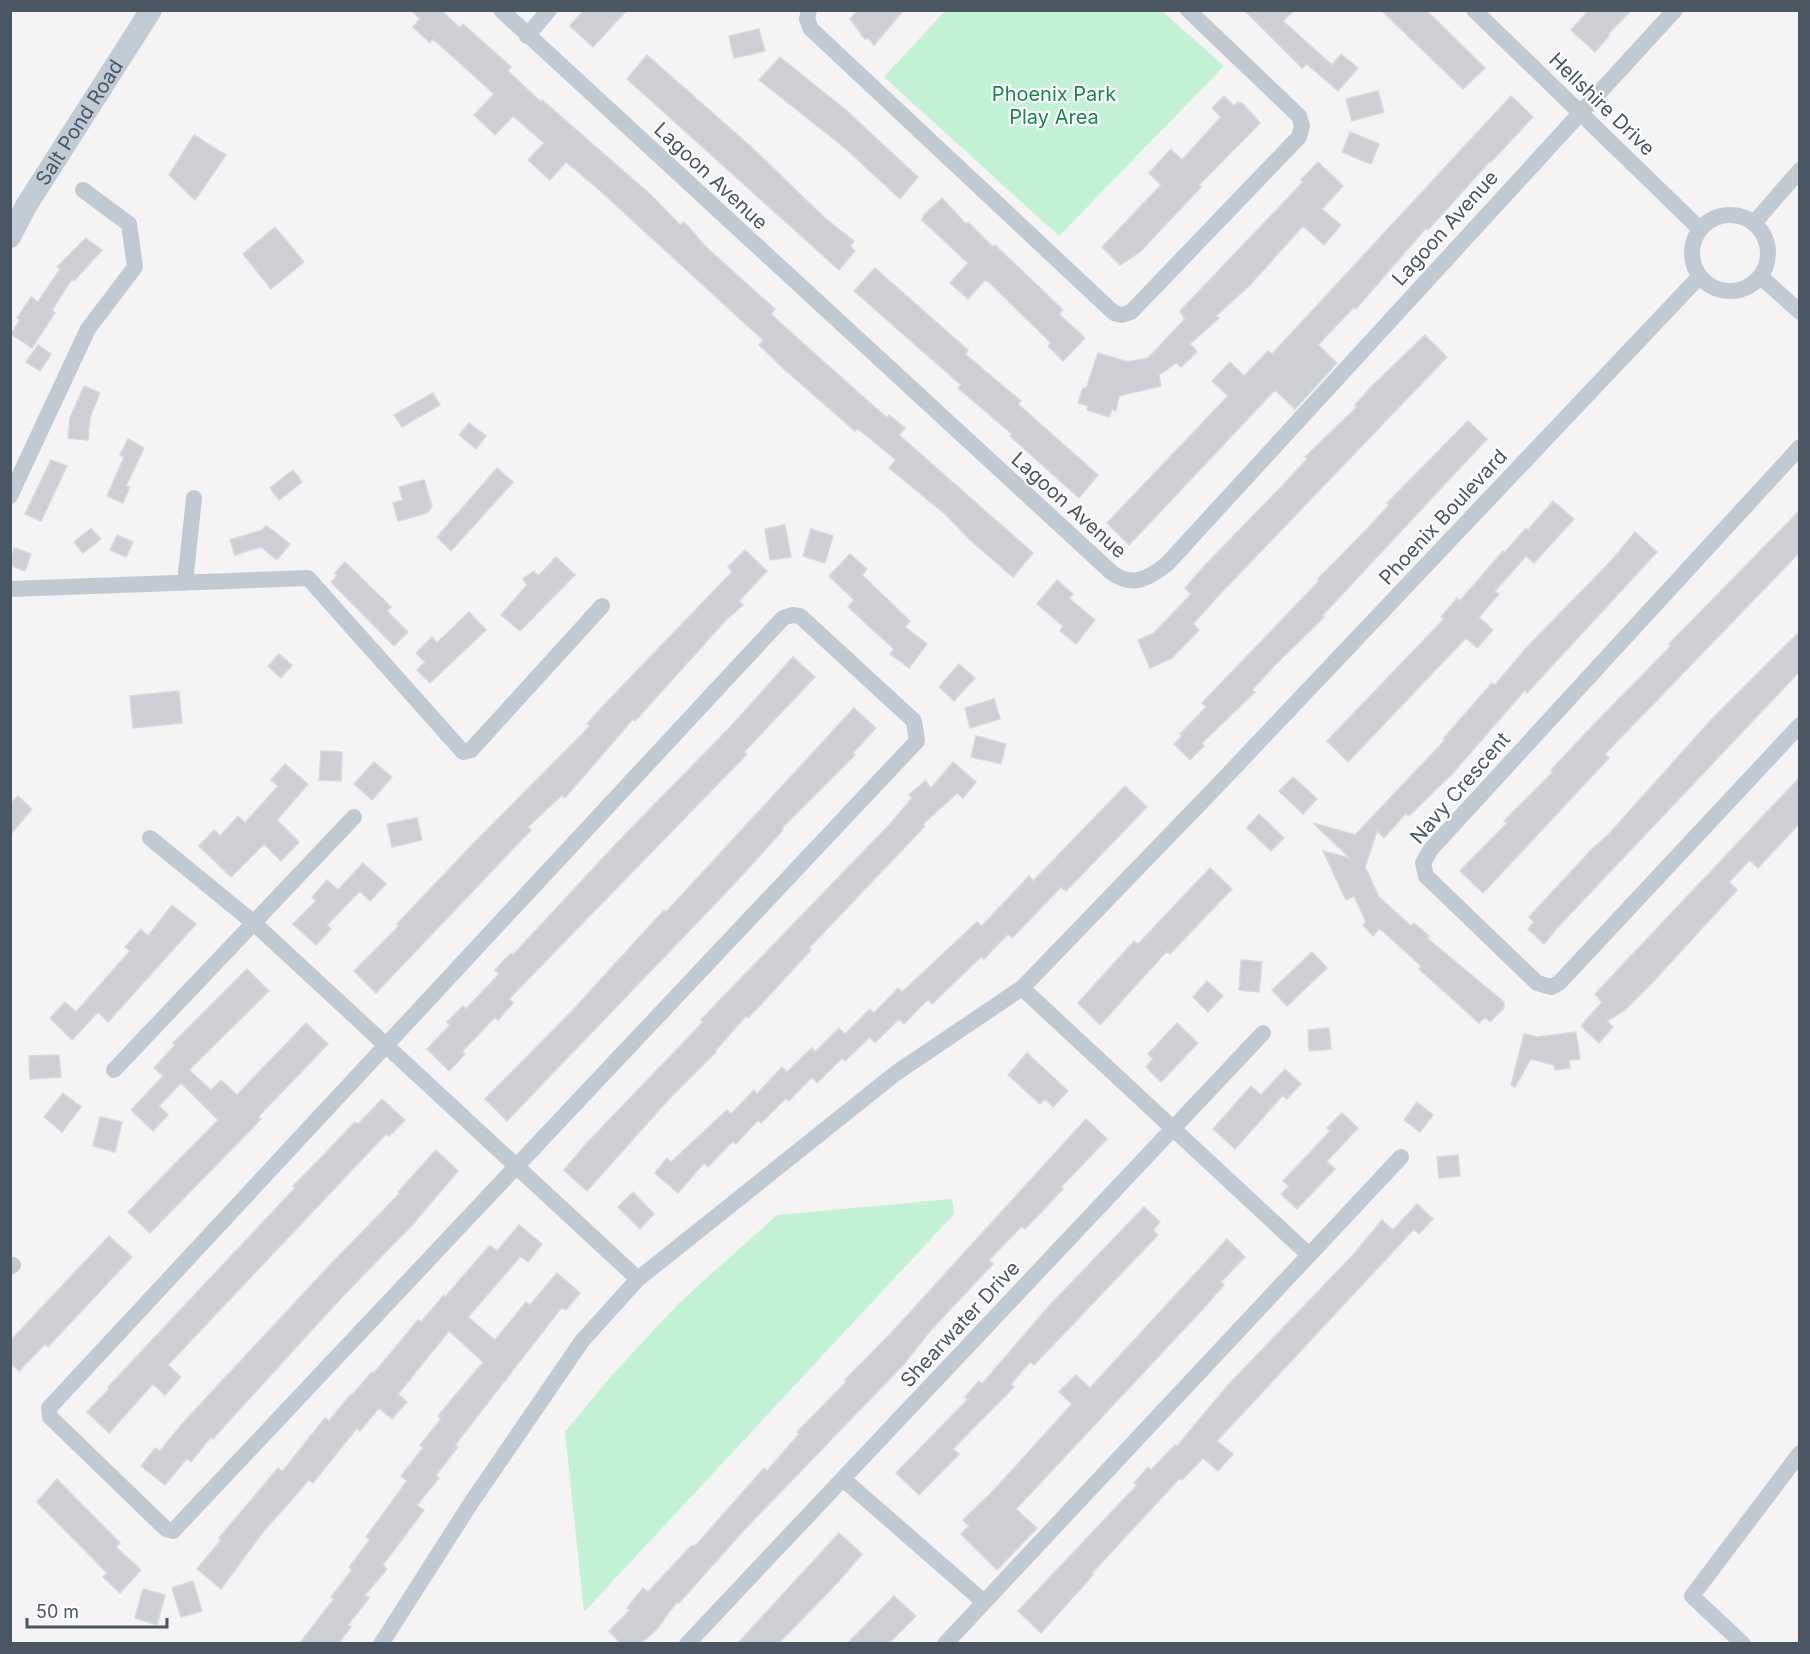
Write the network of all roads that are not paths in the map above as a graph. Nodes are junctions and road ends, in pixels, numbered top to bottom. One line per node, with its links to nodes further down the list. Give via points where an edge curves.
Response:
1 (151, 10): 14 (street, Salt Pond Road)
2 (501, 10): 8 (street, Lagoon Avenue)
3 (549, 10): 8 (street)
4 (809, 10): 5 (street, via 811,29 1114,313 1122,315 1131,312 1299,137 1302,126 1299,116)
5 (1188, 10)
6 (1474, 10): 9 (street, Hellshire Drive)
7 (1675, 10): 9 (street)
8 (527, 36): 9 (street, Lagoon Avenue, via 1111,572 1133,582 1151,576 1167,564)
9 (1580, 112): 13 (street, Hellshire Drive)
10 (1800, 170): 12 (street)
11 (84, 190): 19 (street, via 129,224 135,267 88,329)
12 (1754, 223): 13 (street, via 1744,217 1726,215); 16 (street, via 1767,243 1766,266)
13 (1700, 229): 15 (street, via 1692,252)
14 (10, 237)
15 (1700, 276): 16 (street, via 1708,284 1730,291 1741,289); 28 (street, Phoenix Boulevard)
16 (1760, 276): 17 (street)
17 (1800, 312)
18 (1800, 447): 24 (street, Navy Crescent, via 1431,849 1423,863 1426,876 1537,983 1551,987 1559,983)
19 (10, 496)
20 (194, 498): 21 (street)
21 (185, 583): 22 (street); 23 (street, via 308,578 463,752 471,750)
22 (10, 589)
23 (602, 606)
24 (1800, 725)
25 (354, 817): 27 (street)
26 (150, 838): 27 (street)
27 (254, 923): 30 (street); 31 (street)
28 (1022, 988): 32 (street); 36 (street, Phoenix Boulevard, via 896,1073)
29 (1263, 1033): 32 (street, Shearwater Drive)
30 (386, 1045): 34 (street); 34 (street, via 49,1408 50,1417 166,1529 173,1531); 34 (street, via 783,618 800,616 914,721 917,741)
31 (114, 1070)
32 (1173, 1129): 35 (street); 38 (street, Shearwater Drive)
33 (1401, 1157): 35 (street)
34 (517, 1166): 36 (street)
35 (1309, 1255): 39 (street)
36 (638, 1279): 40 (street, Phoenix Boulevard, via 582,1341)
37 (1800, 1453): 43 (street, via 1692,1596)
38 (843, 1479): 39 (street); 41 (street, Shearwater Drive)
39 (984, 1602): 42 (street)
40 (381, 1644)
41 (687, 1644)
42 (945, 1644)
43 (1743, 1644)

